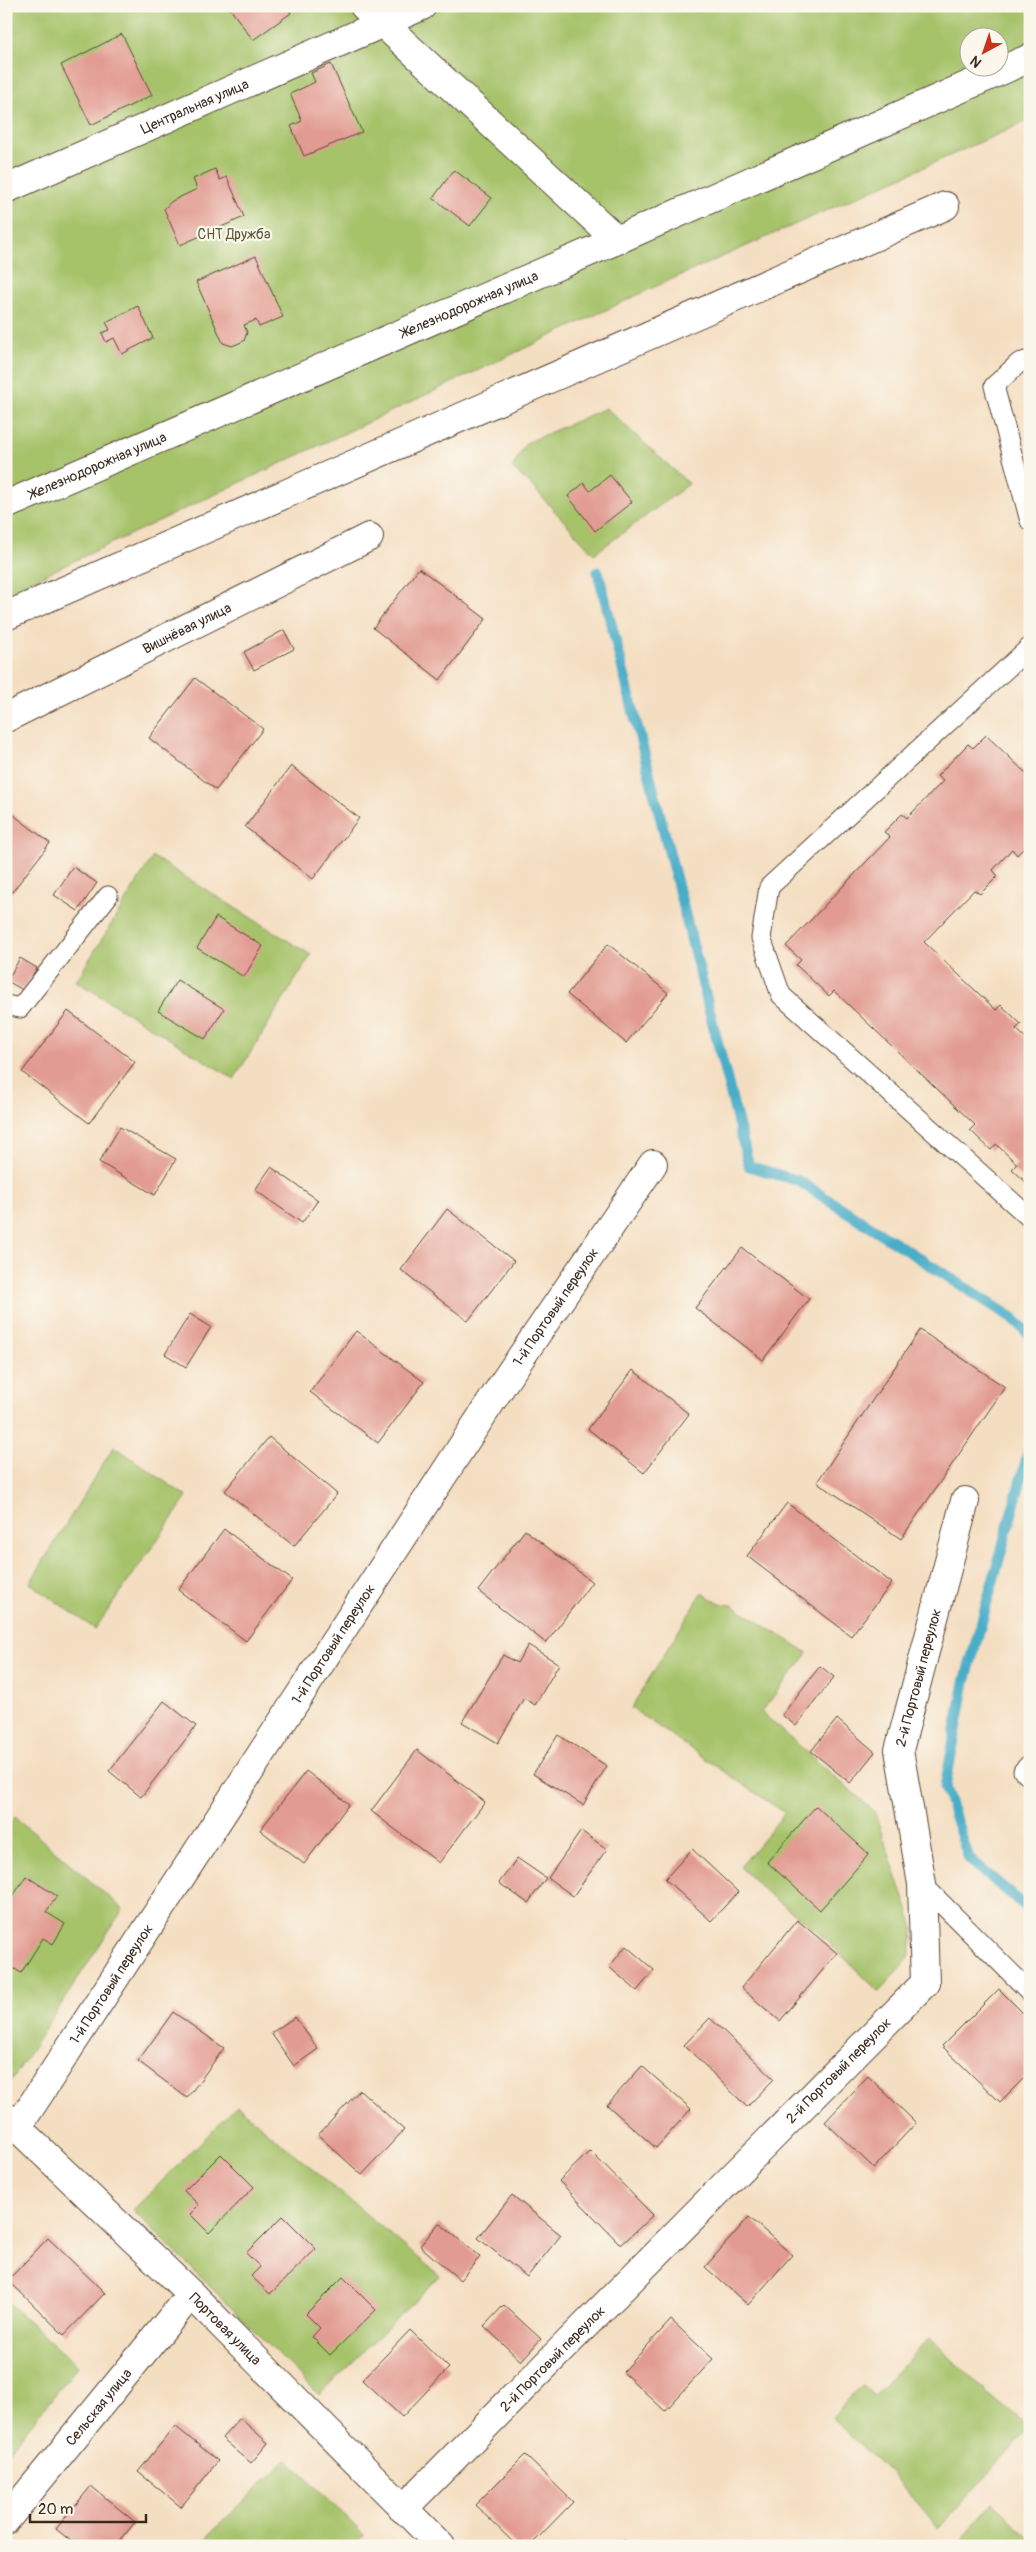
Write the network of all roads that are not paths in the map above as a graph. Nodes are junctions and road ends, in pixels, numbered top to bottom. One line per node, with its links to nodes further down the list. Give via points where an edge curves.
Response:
1 (422, 6): 2 (street, Центральная улица)
2 (374, 15): 4 (street, Центральная улица); 6 (street)
3 (1030, 58): 6 (street, Железнодорожная улица)
4 (6, 189)
5 (946, 206): 11 (street)
6 (617, 240): 8 (street, Железнодорожная улица)
7 (1030, 360): 9 (lane, via 1018,363 994,386)
8 (6, 505)
9 (1030, 521)
10 (369, 537): 13 (street, Вишнёвая улица)
11 (6, 616)
12 (1030, 647): 17 (lane, via 769,887 761,938 782,995)
13 (6, 718)
14 (108, 896): 15 (lane, via 20,1008)
15 (6, 1005)
16 (653, 1164): 21 (street, 1-й Портовый переулок, via 500,1387)
17 (1030, 1218)
18 (965, 1501): 19 (street, 2-й Портовый переулок, via 900,1750)
19 (922, 1884): 20 (lane); 23 (street, 2-й Портовый переулок, via 926,1983)
20 (1030, 1992)
21 (12, 2123): 22 (street, Портовая улица)
22 (191, 2294): 23 (street, Портовая улица); 24 (street, Сельская улица)
23 (404, 2509): 25 (street, Портовая улица)
24 (6, 2520)
25 (441, 2546)

